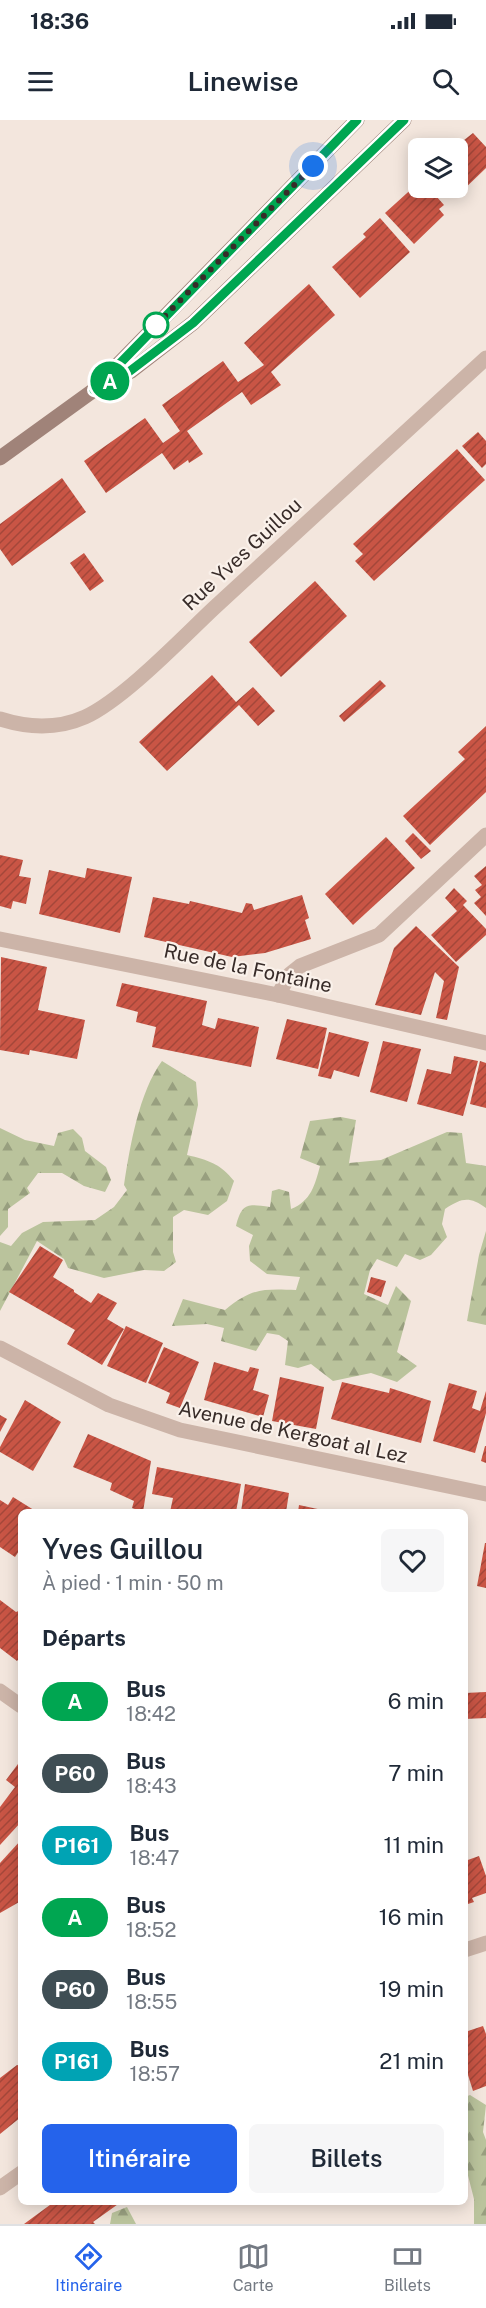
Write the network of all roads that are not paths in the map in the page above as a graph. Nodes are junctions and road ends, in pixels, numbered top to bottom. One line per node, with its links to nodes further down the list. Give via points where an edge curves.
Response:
1 (357, 120): 4 (main road)
2 (404, 120): 4 (main road, via 193,323 130,371)
3 (486, 358): 6 (street, Rue Yves Guillou, via 163,655 101,707 85,716 46,726)
4 (94, 390): 5 (main road)
5 (0, 458)
6 (0, 720)
7 (486, 835): 9 (street, via 379,935 300,966 290,974)
8 (0, 939): 9 (street, Rue de la Fontaine)
9 (278, 995): 10 (street, Rue de la Fontaine)
10 (486, 1043)
11 (0, 1348): 12 (street, Avenue de Kergoat al Lez, via 109,1405 180,1430)
12 (486, 1494)
13 (0, 1690): 14 (street)
14 (18, 1704)
15 (486, 1943): 16 (street)
16 (468, 1949)
17 (18, 2175): 18 (street)
18 (0, 2188)

